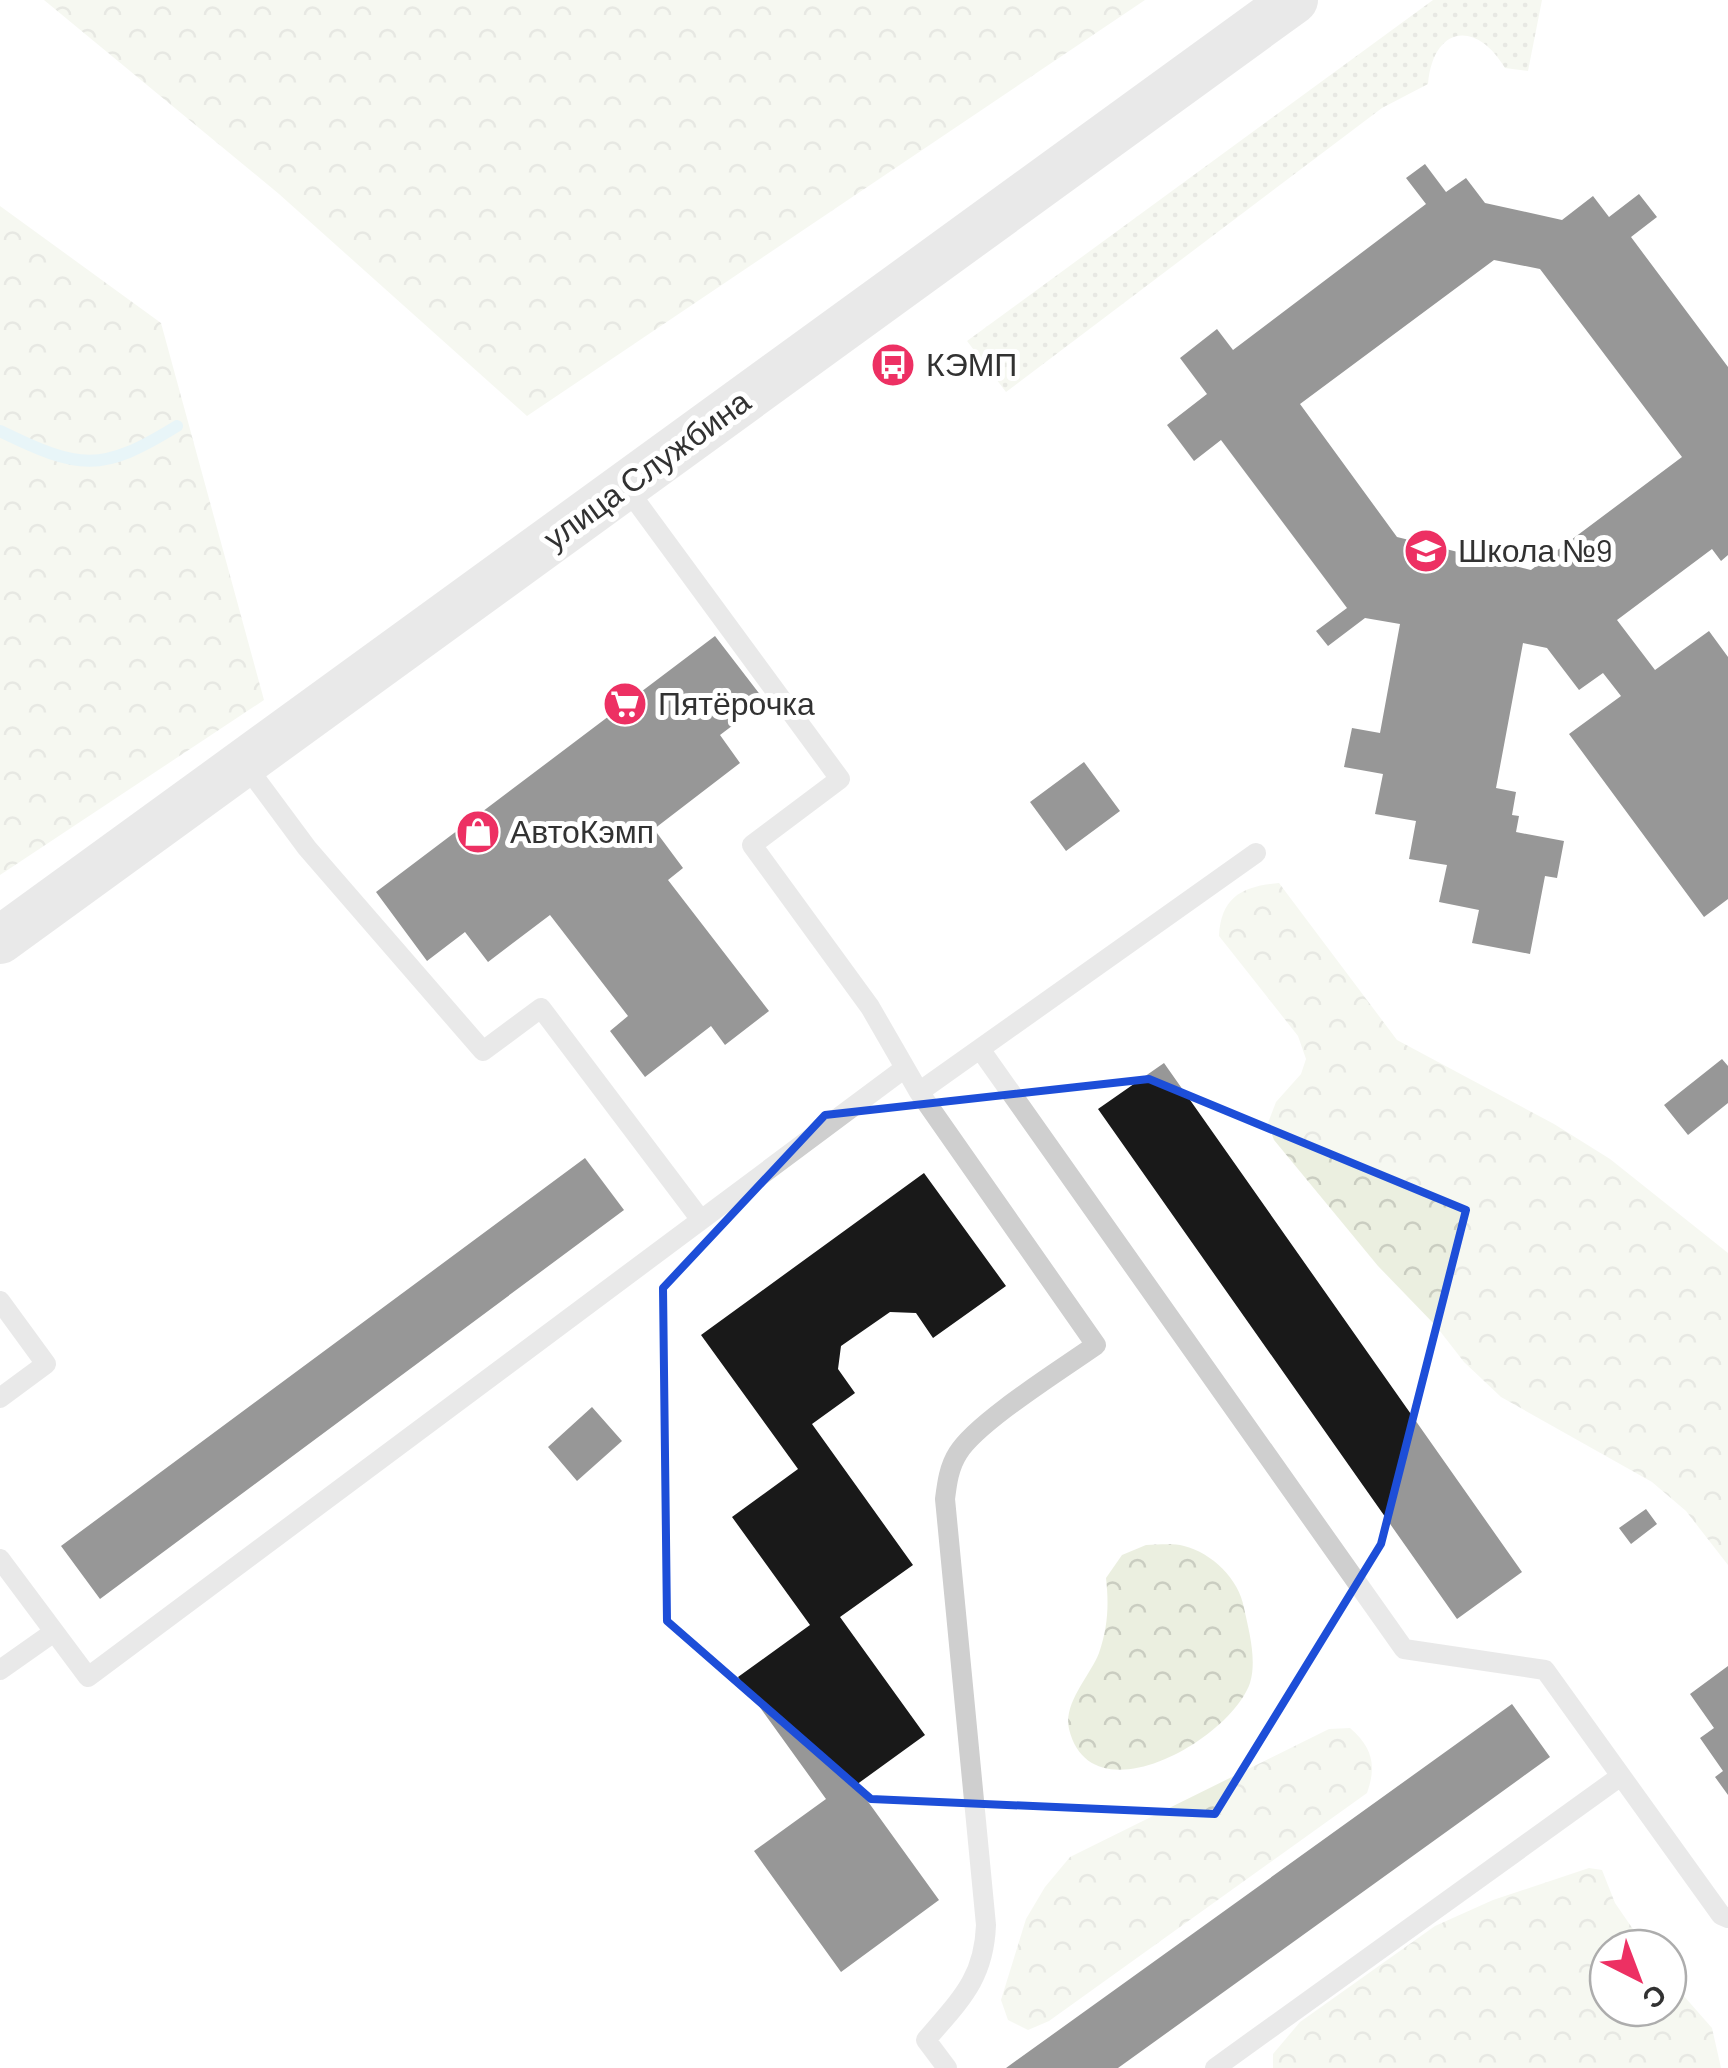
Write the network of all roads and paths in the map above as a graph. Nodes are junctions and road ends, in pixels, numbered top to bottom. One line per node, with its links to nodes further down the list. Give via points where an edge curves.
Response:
1 (1294, 0): 2 (street, улица Службина)
2 (625, 486): 3 (street, улица Службина); 7 (lane, via 840,779 752,845 870,1007)
3 (244, 763): 5 (street, улица Службина); 9 (lane, via 308,848 483,1051 541,1008)
4 (1256, 853): 6 (lane)
5 (0, 940)
6 (980, 1049): 8 (lane); 15 (lane, via 1404,1649 1545,1670)
7 (905, 1068): 8 (lane); 9 (lane)
8 (919, 1092): 17 (lane, via 1096,1345 977,1431 949,1472 946,1499 986,1925 976,1979 926,2040)
9 (701, 1220): 13 (lane, via 88,1677)
10 (0, 1301): 11 (lane, via 46,1364)
11 (0, 1398)
12 (0, 1559): 13 (lane)
13 (54, 1632): 14 (lane)
14 (0, 1670)
15 (1621, 1776): 16 (lane); 18 (lane)
16 (1728, 1918)
17 (946, 2068)
18 (1215, 2068)

